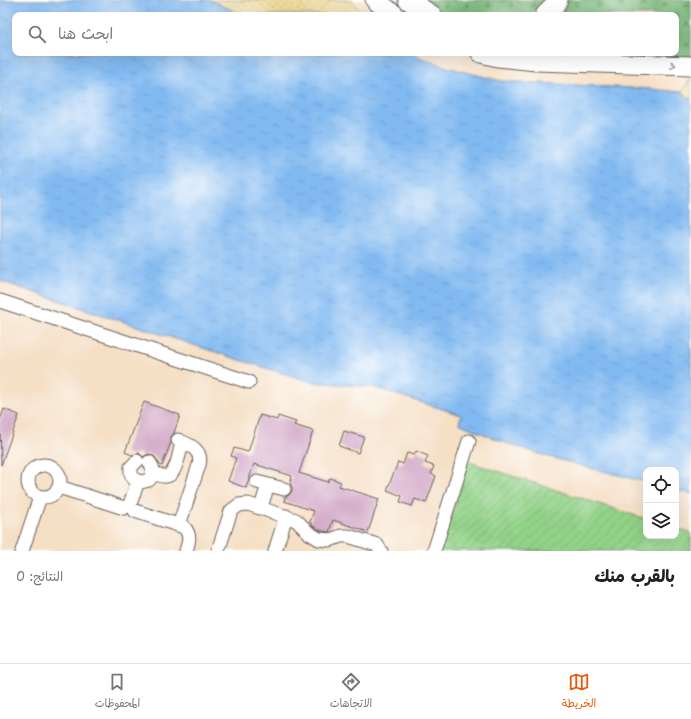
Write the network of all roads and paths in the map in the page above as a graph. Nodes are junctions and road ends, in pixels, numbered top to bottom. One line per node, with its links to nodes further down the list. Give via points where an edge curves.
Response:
1 (375, 0): 4 (highway)
2 (408, 0): 5 (highway)
3 (558, 0): 6 (highway)
4 (391, 12)
5 (427, 12)
6 (548, 12)
7 (494, 56): 8 (highway, one-way to 8, via 536,61)
8 (691, 66)
9 (0, 301): 10 (lane)
10 (249, 382)
11 (469, 441): 27 (lane)
12 (146, 465): 13 (lane, via 149,480); 13 (lane, via 133,463 132,475); 20 (lane, via 166,476 171,475 180,441 197,451 200,461)
13 (138, 481): 18 (lane)
14 (59, 487): 16 (lane, via 48,497); 16 (lane, via 60,480 54,468 40,465 33,468 27,481 33,493); 18 (lane)
15 (284, 489): 17 (lane, via 263,484)
16 (40, 497): 22 (lane)
17 (261, 507): 19 (lane); 24 (lane, via 244,504 235,508 229,516)
18 (130, 508): 20 (lane)
19 (286, 516): 21 (lane, via 319,539 330,540 344,536); 25 (lane)
20 (179, 524): 23 (lane, via 189,536)
21 (355, 545): 26 (lane, via 377,545)
22 (22, 551)
23 (186, 551)
24 (218, 551)
25 (275, 551)
26 (381, 551)
27 (434, 551)

